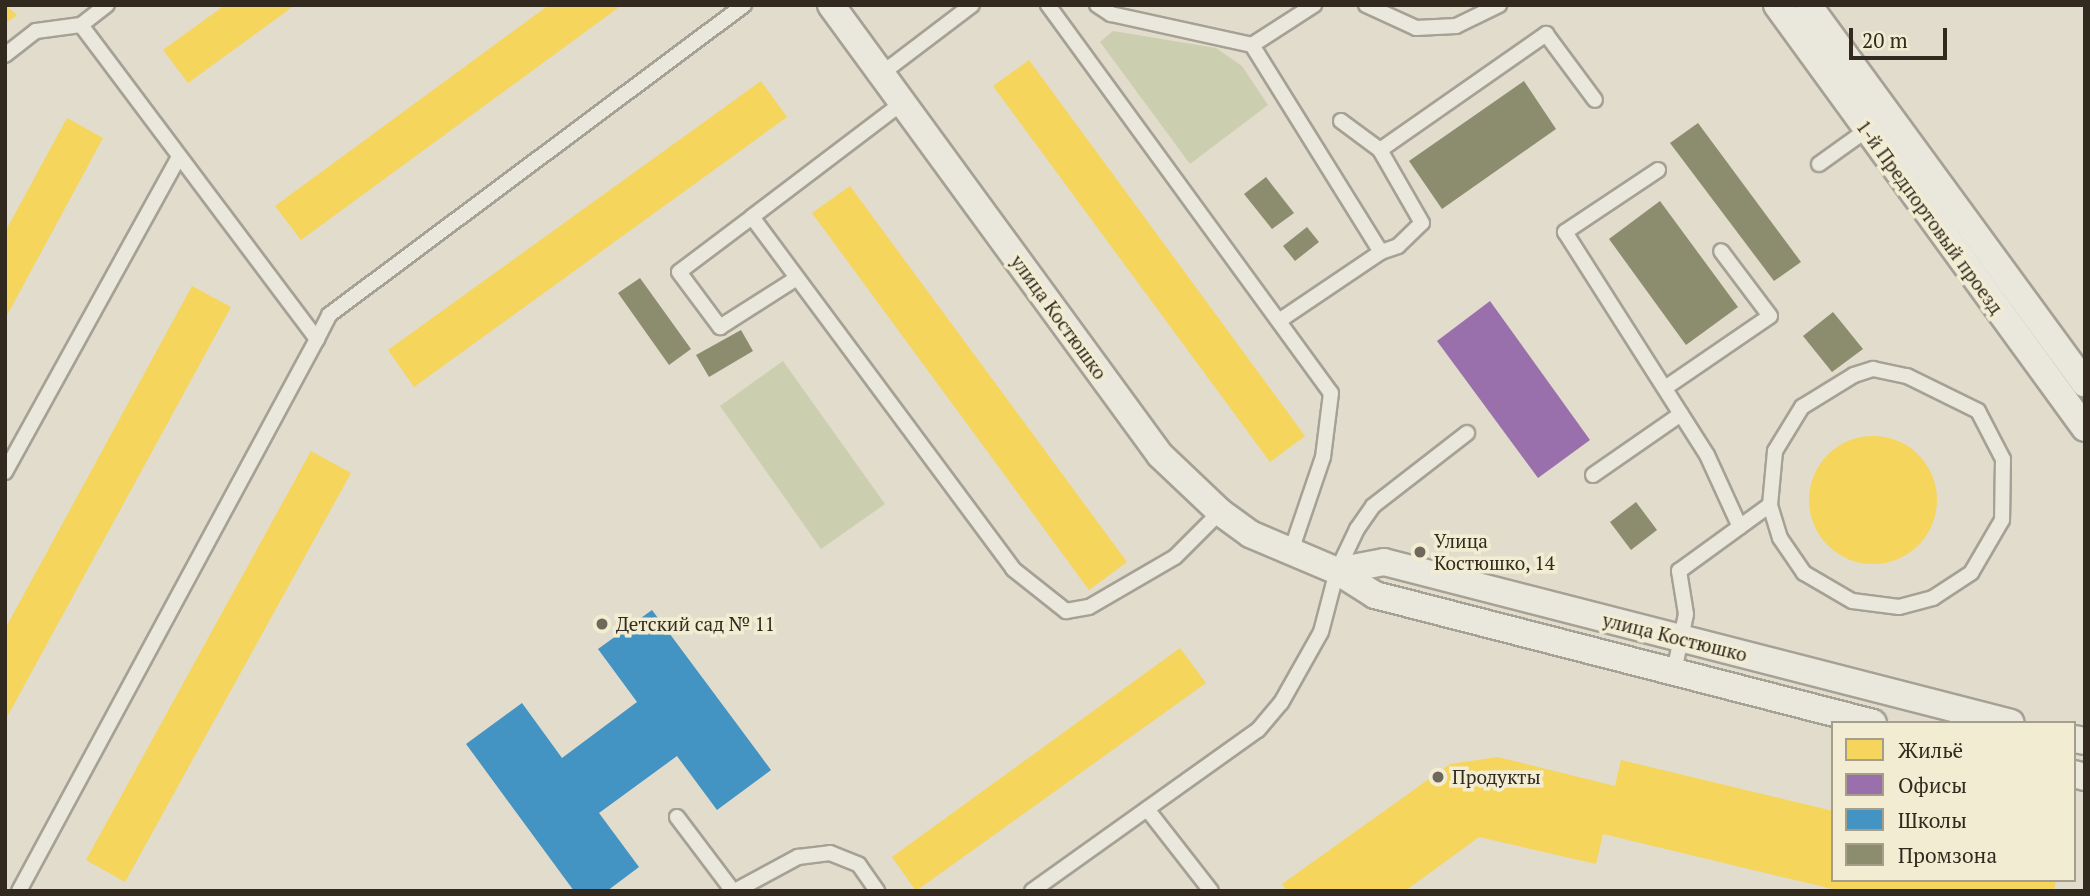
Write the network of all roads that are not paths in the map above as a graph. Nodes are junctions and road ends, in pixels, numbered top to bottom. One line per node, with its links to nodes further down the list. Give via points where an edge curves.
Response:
1 (107, 5): 12 (lane)
2 (744, 5): 30 (lane, via 330,314)
3 (831, 5): 15 (street, улица Костюшко)
4 (972, 5): 15 (lane)
5 (1048, 5): 29 (lane)
6 (1097, 5): 13 (lane, via 1111,14)
7 (1314, 5): 13 (lane)
8 (1366, 5): 9 (lane, via 1416,28 1456,26)
9 (1499, 5)
10 (1777, 5): 20 (street, 1-й Предпортовый проезд)
11 (1808, 5): 18 (street, 1-й Предпортовый проезд)
12 (81, 25): 14 (lane, via 36,31); 22 (lane)
13 (1252, 45): 27 (lane)
14 (5, 55)
15 (881, 74): 17 (street, улица Костюшко)
16 (1595, 100): 21 (lane, via 1546,34)
17 (902, 103): 25 (lane); 39 (street, улица Костюшко, via 1160,455)
18 (1888, 115): 20 (lane); 31 (street, 1-й Предпортовый проезд)
19 (1341, 121): 21 (lane)
20 (1867, 130): 23 (lane); 34 (street, 1-й Предпортовый проезд)
21 (1380, 150): 27 (lane, via 1422,223 1398,246)
22 (179, 157): 30 (lane); 36 (lane)
23 (1819, 164)
24 (1658, 170): 32 (lane, via 1565,232)
25 (752, 217): 28 (lane); 28 (lane, via 679,272 687,283 720,327)
26 (1721, 251): 32 (lane, via 1770,316)
27 (1381, 252): 29 (lane)
28 (797, 278): 39 (lane, via 1013,569 1066,611 1089,607 1175,557)
29 (1280, 320): 41 (lane, via 1331,393 1323,457)
30 (317, 339): 49 (lane)
31 (2083, 377)
32 (1665, 388): 33 (lane)
33 (1681, 414): 37 (lane); 40 (lane, via 1707,455)
34 (2085, 428)
35 (1467, 433): 42 (lane, via 1373,506)
36 (5, 472)
37 (1593, 475)
38 (1770, 505): 38 (lane, via 1775,451 1802,407 1854,375 1873,369 1907,376 1978,411 2003,459 2002,520 1971,573 1933,598 1899,607 1852,601 1804,573 1780,538); 40 (lane)
39 (1220, 512): 41 (street, улица Костюшко)
40 (1740, 527): 43 (lane, via 1679,571 1686,614)
41 (1290, 554): 42 (street, улица Костюшко)
42 (1337, 571): 43 (street, улица Костюшко, via 1384,562); 44 (street, улица Костюшко, via 1375,595); 47 (lane, via 1321,632 1282,703 1258,730)
43 (1683, 639): 44 (lane); 46 (street, улица Костюшко)
44 (1674, 672): 45 (street, улица Костюшко)
45 (1865, 721)
46 (2003, 721)
47 (1147, 809): 52 (lane); 53 (lane)
48 (677, 817): 50 (lane)
49 (19, 891)
50 (734, 891): 51 (lane, via 798,857 830,853 859,865)
51 (877, 891)
52 (1032, 891)
53 (1212, 891)

